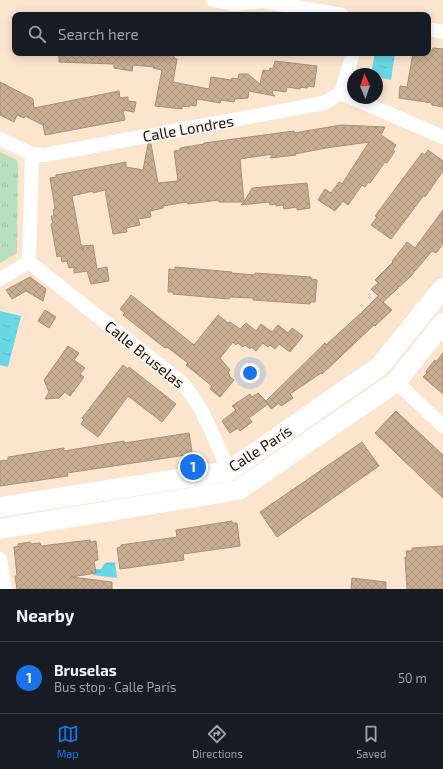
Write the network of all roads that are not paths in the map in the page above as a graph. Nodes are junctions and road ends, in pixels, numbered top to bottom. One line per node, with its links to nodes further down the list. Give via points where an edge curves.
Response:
1 (213, 0): 2 (street, via 235,4 262,1)
2 (325, 12)
3 (431, 30): 4 (street)
4 (443, 32)
5 (352, 56): 6 (street)
6 (341, 93): 7 (street); 9 (street, Calle Londres, via 324,103 45,155)
7 (443, 138)
8 (0, 139): 9 (street, Calle Londres)
9 (32, 154): 10 (street)
10 (29, 262): 11 (street); 17 (street, Calle Bruselas, via 181,382 200,409)
11 (0, 279)
12 (443, 288): 14 (main road, Calle París)
13 (443, 323): 15 (main road, Calle París)
14 (380, 366): 15 (main road); 17 (main road, Calle París)
15 (396, 382): 16 (street); 18 (main road, Calle París)
16 (443, 426)
17 (230, 471): 18 (main road); 19 (main road, Calle París)
18 (238, 490): 20 (main road, Calle París)
19 (0, 507)
20 (0, 529)
21 (0, 559): 22 (street)
22 (5, 589)

